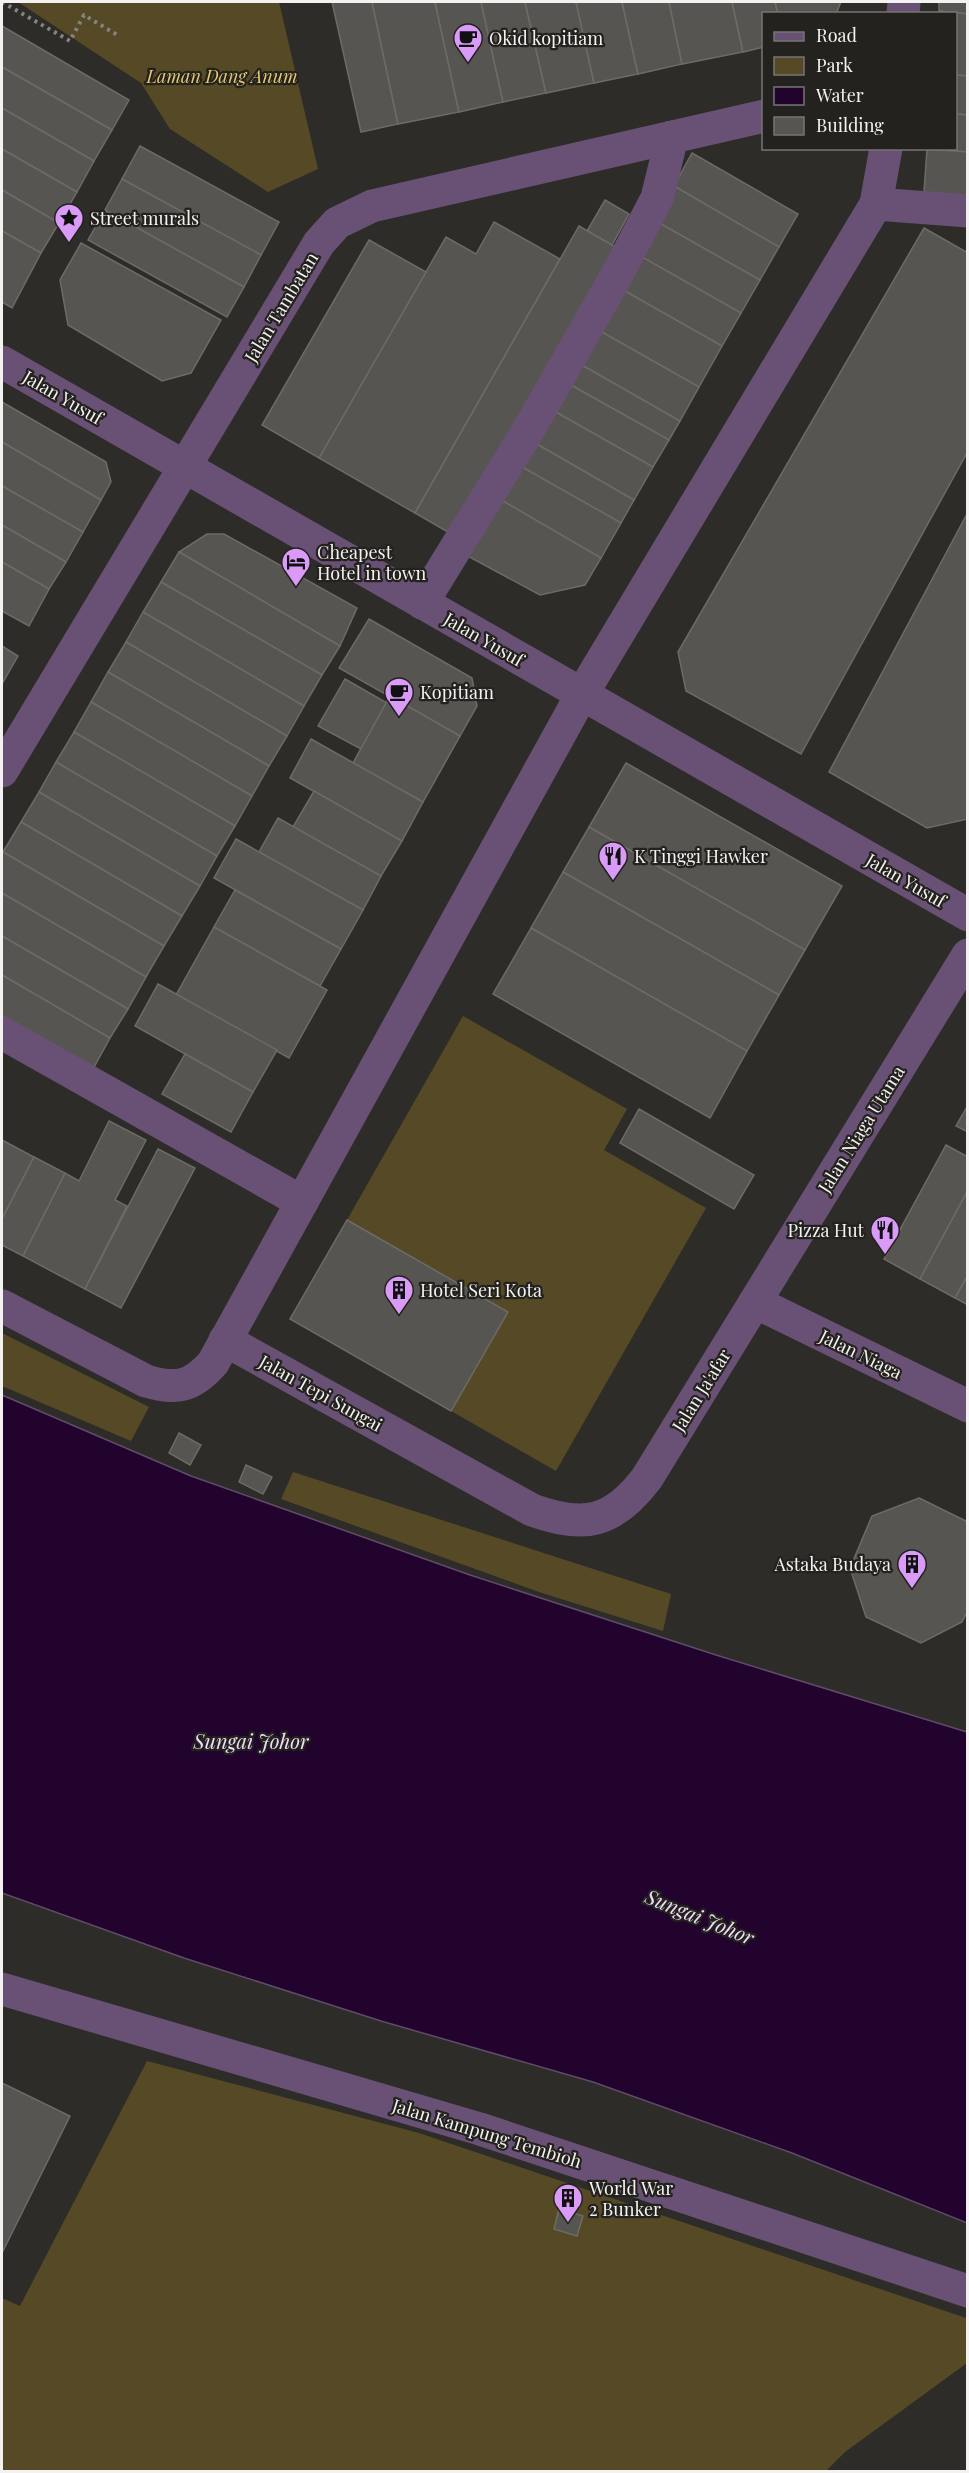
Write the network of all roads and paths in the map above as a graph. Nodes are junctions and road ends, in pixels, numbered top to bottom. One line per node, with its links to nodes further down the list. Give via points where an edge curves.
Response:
1 (2, 2): 2 (path, via 70,41 84,15)
2 (119, 36)
3 (762, 116): 4 (street, Jalan Tambatan)
4 (672, 137): 9 (street, Jalan Tambatan, via 372,206 337,223 319,243); 10 (street, via 657,198 618,273 523,439)
5 (886, 150): 6 (street)
6 (876, 204): 7 (street); 11 (street)
7 (968, 211)
8 (2, 362): 9 (street, Jalan Yusuf)
9 (184, 467): 10 (street, Jalan Yusuf); 12 (street, Jalan Tambatan)
10 (422, 603): 11 (street, Jalan Yusuf)
11 (582, 694): 13 (street, Jalan Yusuf); 16 (street)
12 (2, 771)
13 (968, 915)
14 (968, 956): 17 (street, Jalan Niaga Utama)
15 (2, 1033): 16 (street)
16 (302, 1202): 19 (street)
17 (755, 1302): 20 (street, Jalan Niaga); 21 (street, Jalan Ja'afar)
18 (2, 1306): 19 (street, via 162,1386 194,1381 213,1363)
19 (225, 1340): 21 (street, Jalan Tepi Sungai, via 532,1510 557,1519 583,1521 609,1514 630,1500)
20 (968, 1406)
21 (647, 1478)
22 (2, 1989): 23 (street, Jalan Kampung Tembioh, via 480,2129)
23 (968, 2291)

